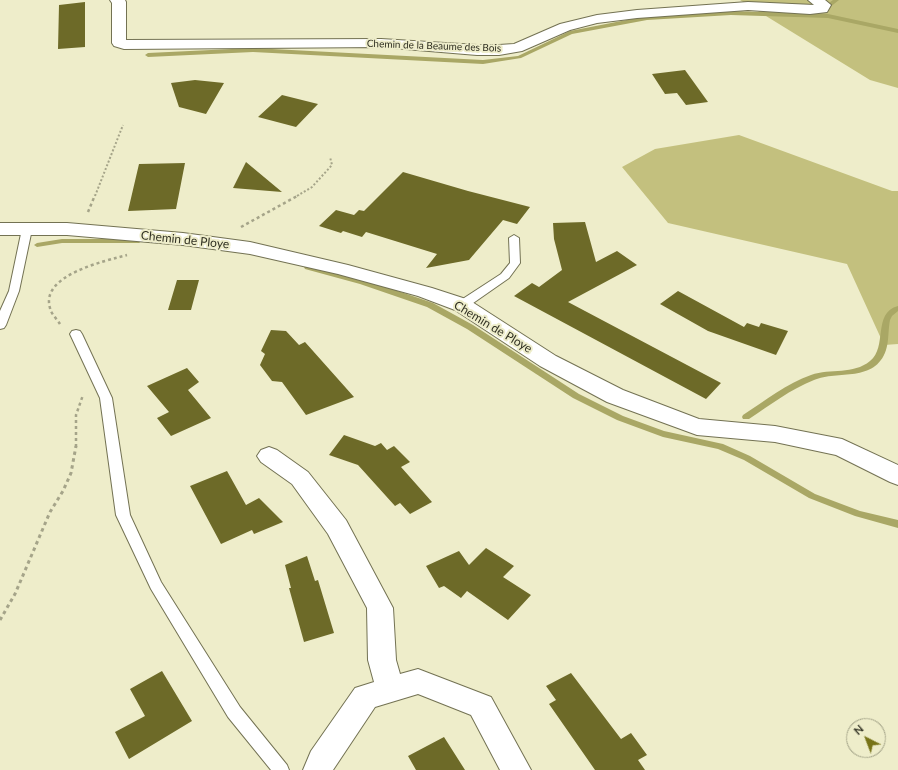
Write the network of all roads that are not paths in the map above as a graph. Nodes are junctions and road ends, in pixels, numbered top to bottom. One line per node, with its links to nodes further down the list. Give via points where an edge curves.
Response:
1 (117, 0): 2 (street, Chemin de la Beaume des Bois, via 118,38 124,45 381,43 477,50 517,48 565,27 597,19 748,6 822,9 824,6)
2 (815, 0)
3 (27, 228): 4 (street, Chemin de Ploye); 6 (street, Chemin de Ploye, via 80,230 250,248 341,269); 7 (lane, via 14,291)
4 (0, 229)
5 (514, 238): 6 (lane, via 515,263 505,276)
6 (462, 305): 10 (street, Chemin de Ploye, via 548,361 615,396 697,427 775,434 842,448)
7 (0, 325)
8 (76, 334): 12 (lane, via 106,398 123,515 156,585 234,712)
9 (270, 456): 11 (street, via 300,478 337,526 380,608 382,660)
10 (898, 476)
11 (390, 690): 13 (street, via 365,697); 14 (street, via 418,681 481,706)
12 (282, 770)
13 (318, 770)
14 (516, 770)

